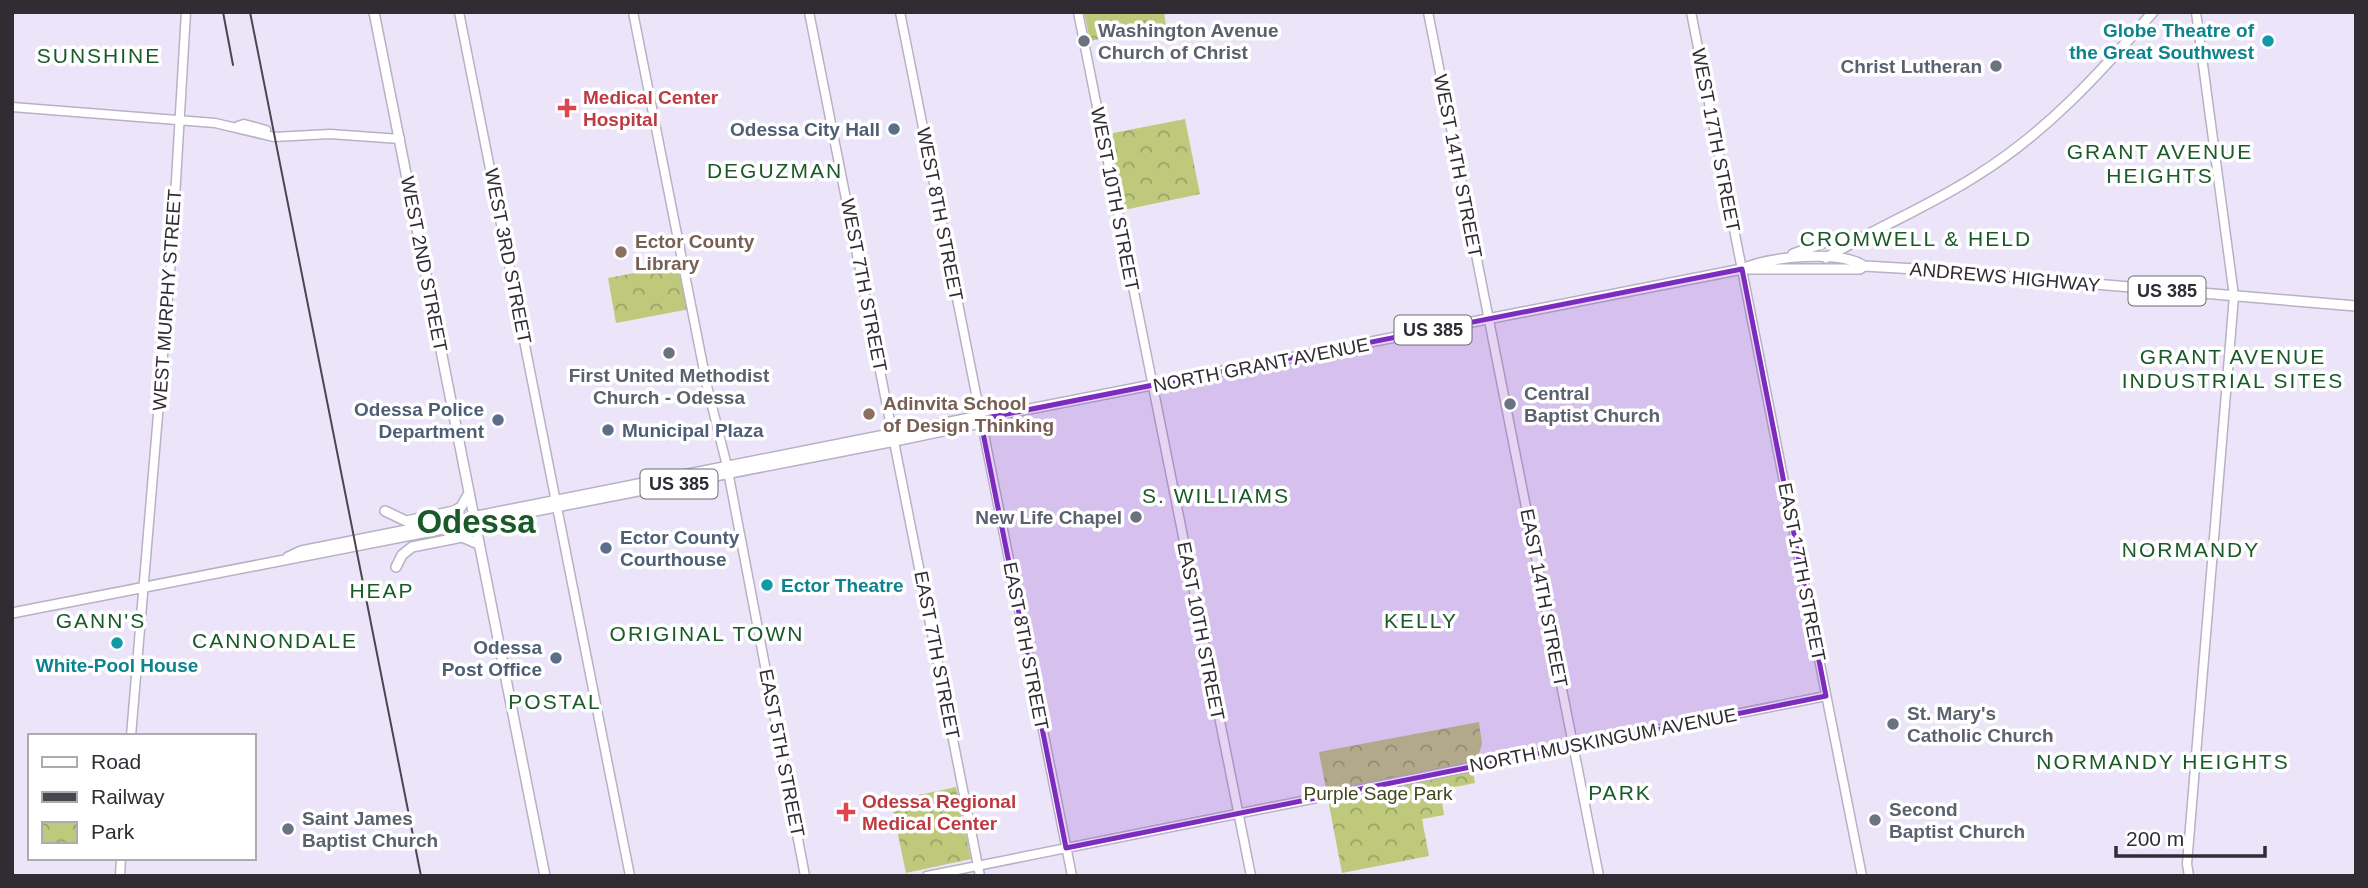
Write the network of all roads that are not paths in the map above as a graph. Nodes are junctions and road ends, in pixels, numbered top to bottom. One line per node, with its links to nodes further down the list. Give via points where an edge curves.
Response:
1 (186, 12): 13 (street, WEST MURPHY STREET)
2 (374, 12): 14 (main road, WEST 2ND STREET)
3 (459, 12): 31 (street, WEST 3RD STREET)
4 (634, 12): 29 (street, EAST 5TH STREET)
5 (809, 12): 28 (street, WEST 7TH STREET)
6 (900, 12): 27 (street, WEST 8TH STREET)
7 (1078, 12): 26 (street, WEST 10TH STREET)
8 (1428, 12): 25 (street, WEST 14TH STREET)
9 (1691, 12): 22 (street, WEST 17TH STREET)
10 (2153, 12): 15 (main road, via 2076,99 1997,161 1956,188)
11 (2196, 12): 23 (street)
12 (12, 107): 13 (street)
13 (180, 119): 14 (street, via 244,124 297,135); 36 (street, WEST MURPHY STREET)
14 (400, 139): 30 (main road, WEST 2ND STREET)
15 (1863, 235): 16 (main road); 17 (main road)
16 (1853, 241): 18 (main road); 19 (main road)
17 (1785, 257): 18 (main road, ANDREWS HIGHWAY / US 385); 22 (main road, NORTH GRANT AVENUE / US 385)
18 (1824, 259): 19 (main road, ANDREWS HIGHWAY / US 385); 21 (main road)
19 (1854, 260): 20 (main road, ANDREWS HIGHWAY / US 385)
20 (1864, 266): 21 (main road, ANDREWS HIGHWAY / US 385); 23 (main road, ANDREWS HIGHWAY / US 385)
21 (1808, 267): 22 (main road, NORTH GRANT AVENUE / US 385)
22 (1742, 269): 25 (main road, NORTH GRANT AVENUE / US 385); 38 (street, EAST 17TH STREET)
23 (2234, 296): 24 (main road, ANDREWS HIGHWAY / US 385); 53 (street)
24 (2356, 306)
25 (1489, 319): 26 (main road, NORTH GRANT AVENUE / US 385); 40 (street, EAST 14TH STREET)
26 (1153, 386): 27 (main road, NORTH GRANT AVENUE / US 385); 41 (street, EAST 10TH STREET)
27 (982, 419): 28 (main road, NORTH GRANT AVENUE / US 385); 42 (street, EAST 8TH STREET)
28 (895, 438): 29 (main road, NORTH GRANT AVENUE / US 385); 43 (street, EAST 7TH STREET)
29 (728, 470): 31 (main road, NORTH GRANT AVENUE / US 385); 46 (street, EAST 5TH STREET)
30 (469, 493): 32 (main road, via 454,511 404,521); 33 (main road, WEST 2ND STREET)
31 (559, 504): 33 (main road, NORTH GRANT AVENUE / US 385); 45 (street, WEST 3RD STREET)
32 (385, 511)
33 (474, 521): 34 (main road, WEST 2ND STREET); 36 (main road, NORTH GRANT AVENUE / US 385, via 301,551 283,559)
34 (478, 544): 35 (main road, via 460,537 415,546 404,552); 44 (main road, WEST 2ND STREET)
35 (396, 567)
36 (144, 586): 37 (main road, US 385); 39 (street, WEST MURPHY STREET)
37 (12, 613)
38 (1826, 696): 40 (street, NORTH MUSKINGUM AVENUE); 52 (street, EAST 17TH STREET)
39 (131, 734)
40 (1574, 746): 41 (street, NORTH MUSKINGUM AVENUE); 51 (street, EAST 14TH STREET)
41 (1238, 814): 42 (street, NORTH MUSKINGUM AVENUE); 50 (street, EAST 10TH STREET)
42 (1066, 848): 43 (street, NORTH MUSKINGUM AVENUE); 49 (street, EAST 8TH STREET)
43 (978, 866): 47 (street, NORTH MUSKINGUM AVENUE); 48 (street, EAST 7TH STREET)
44 (545, 876)
45 (631, 876)
46 (805, 876)
47 (926, 876)
48 (980, 876)
49 (1072, 876)
50 (1251, 876)
51 (1600, 876)
52 (1862, 876)
53 (2189, 876)

